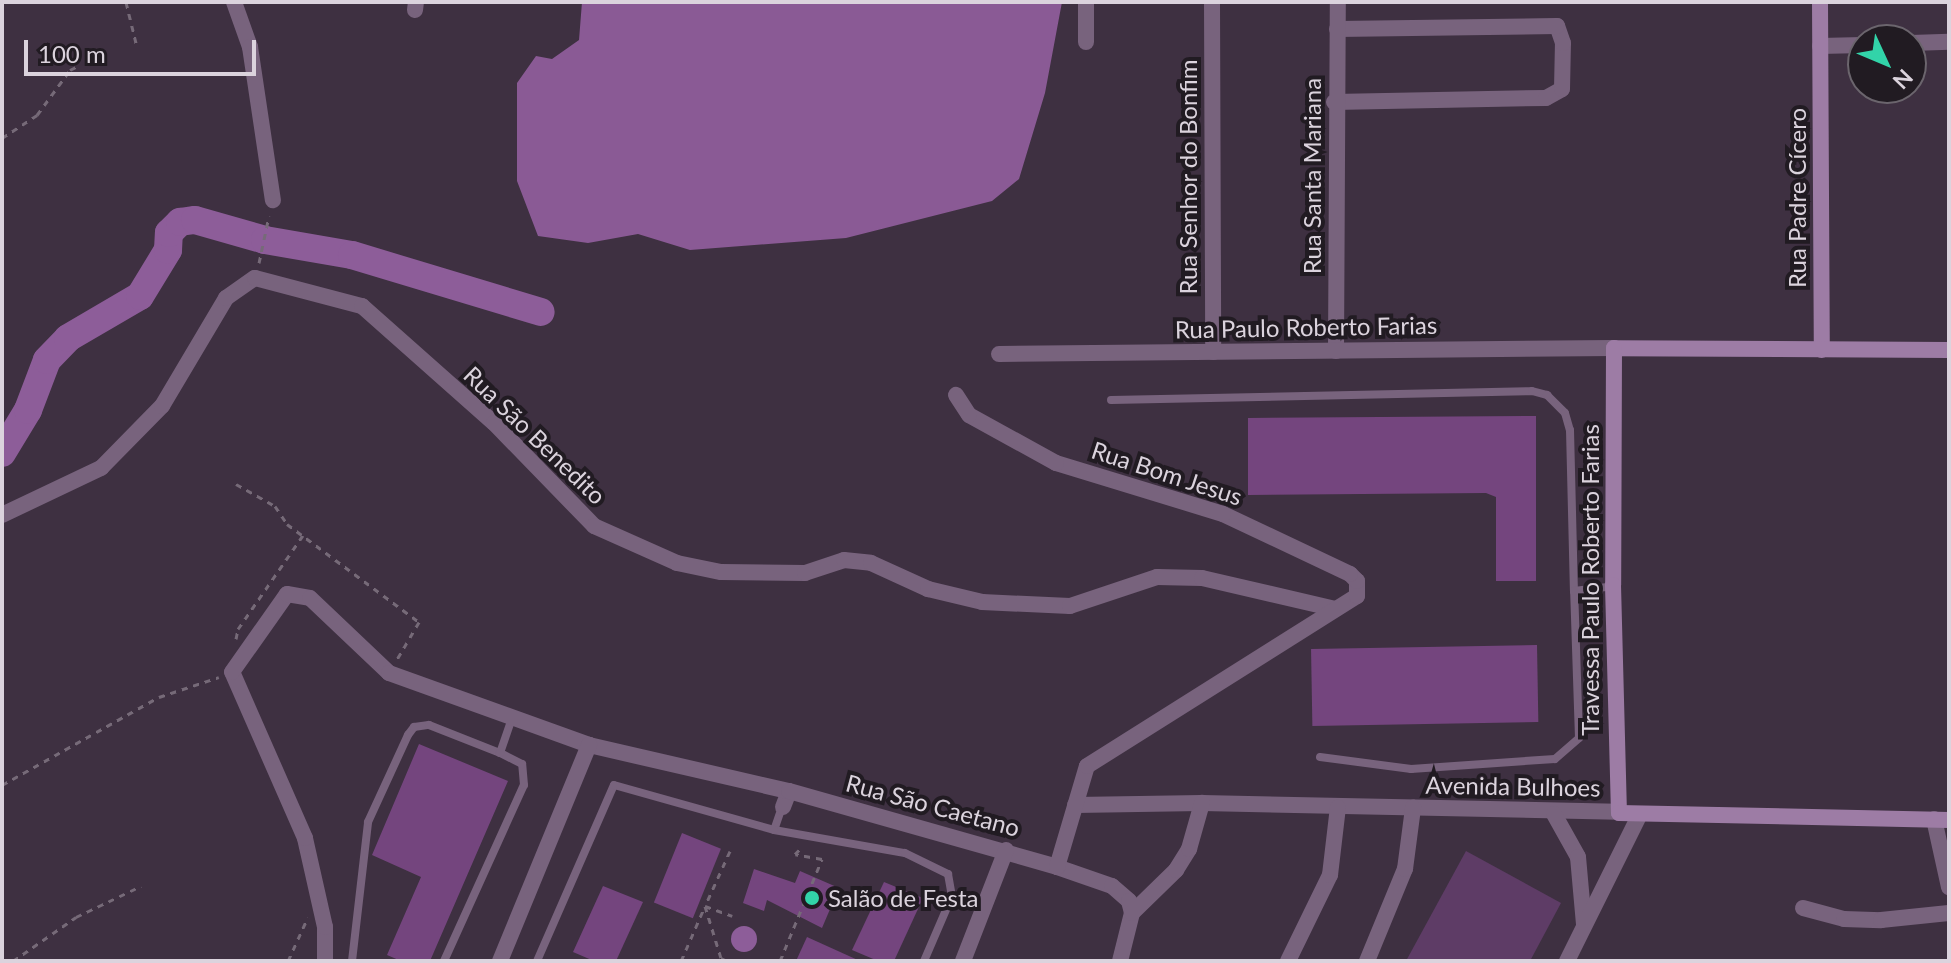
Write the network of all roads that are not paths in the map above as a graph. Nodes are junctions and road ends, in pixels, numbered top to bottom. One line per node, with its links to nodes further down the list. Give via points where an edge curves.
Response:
1 (234, 2): 13 (street, via 250,47)
2 (1086, 2): 7 (street)
3 (1212, 2): 18 (street, Rua Senhor do Bonfim)
4 (1338, 2): 6 (street, Rua Santa Mariana)
5 (1820, 2): 11 (street, Rua Padre Cícero)
6 (1337, 29): 12 (street, Rua Santa Mariana); 12 (street, via 1557,26 1563,43 1562,89 1546,98)
7 (1086, 42)
8 (1949, 42): 9 (street)
9 (1927, 43)
10 (1847, 45): 11 (street)
11 (1820, 46): 15 (street, Rua Padre Cícero)
12 (1334, 102): 17 (street, Rua Santa Mariana)
13 (273, 200)
14 (1614, 348): 15 (street); 17 (street, Rua Paulo Roberto Farias); 23 (street, Travessa Paulo Roberto Farias)
15 (1822, 350): 16 (street)
16 (1949, 350)
17 (1336, 351): 18 (street, Rua Paulo Roberto Farias)
18 (1213, 352): 19 (street, Rua Paulo Roberto Farias)
19 (999, 354)
20 (956, 395): 25 (street, Rua Bom Jesus, via 977,421 1056,463 1223,514 1337,568 1357,581 1357,596)
21 (1111, 400): 24 (lane, via 1532,391 1547,395 1565,413 1570,430)
22 (2, 515): 25 (street, Rua São Benedito, via 101,468 162,406 226,298 255,278 362,306 494,423 594,526 677,563 721,572 805,573 844,560 871,563 928,589 982,602 1070,606 1157,577 1202,578)
23 (1613, 585): 24 (lane); 35 (street, Travessa Paulo Roberto Farias)
24 (1574, 591): 29 (lane, via 1579,738 1555,759 1411,769)
25 (1335, 609): 32 (street, via 1087,766)
26 (512, 717): 27 (street, Rua São Caetano); 28 (lane); 47 (street, Rua São Caetano, via 389,673 299,593 280,602 232,672 305,838 320,902)
27 (589, 745): 30 (street, Rua São Caetano); 50 (street)
28 (500, 753): 48 (lane, via 429,725 414,727 408,735 368,822); 49 (lane, via 522,764 524,785)
29 (1320, 757)
30 (786, 799): 39 (lane); 40 (street, Rua São Caetano)
31 (1202, 803): 32 (street, Avenida Bulhoes); 33 (street, Avenida Bulhoes); 44 (street, via 1189,849 1176,870)
32 (1075, 805): 41 (street)
33 (1338, 807): 34 (street, Avenida Bulhoes); 55 (street, via 1330,875)
34 (1413, 808): 36 (street, Avenida Bulhoes); 56 (street, via 1405,869)
35 (1617, 812): 36 (street, Avenida Bulhoes); 37 (street, Avenida Bulhoes)
36 (1554, 814): 46 (street, via 1578,857)
37 (1640, 814): 38 (street, Avenida Bulhoes); 46 (street)
38 (1942, 819): 42 (street)
39 (774, 830): 51 (lane, via 614,785); 52 (lane, via 905,853 948,874 952,896)
40 (1006, 850): 41 (street, Rua São Caetano); 53 (street)
41 (1057, 867): 44 (street, Rua São Caetano, via 1112,886 1129,901)
42 (1949, 887)
43 (1803, 908): 45 (street, via 1881,920)
44 (1132, 913): 54 (street)
45 (1949, 913)
46 (1584, 925): 57 (street)
47 (325, 961)
48 (352, 961)
49 (444, 961)
50 (500, 961)
51 (537, 961)
52 (924, 961)
53 (963, 961)
54 (1120, 961)
55 (1288, 961)
56 (1367, 961)
57 (1567, 961)

